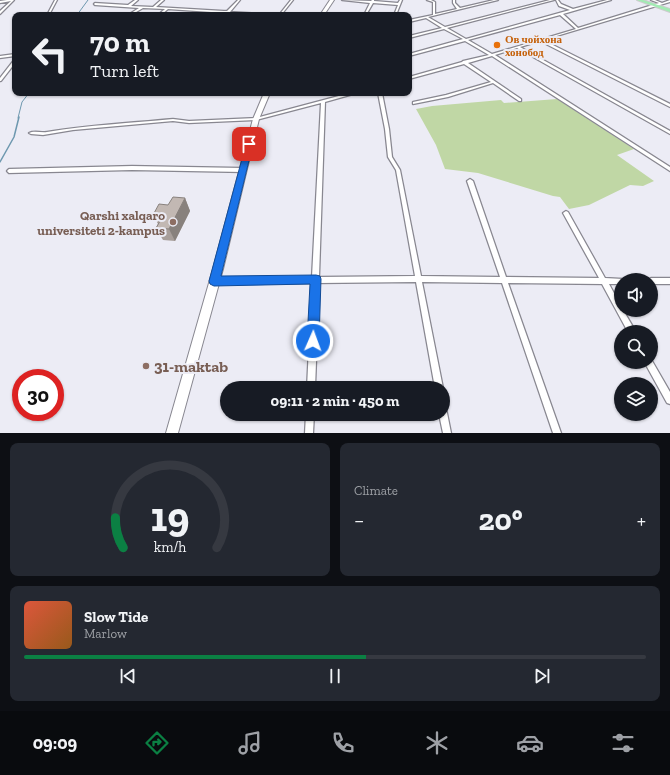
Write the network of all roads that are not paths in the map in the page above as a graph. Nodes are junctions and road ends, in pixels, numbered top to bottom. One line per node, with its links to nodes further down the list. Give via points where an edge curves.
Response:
1 (12, 0): 21 (street); 42 (street)
2 (56, 0): 33 (street)
3 (137, 0): 25 (street)
4 (163, 0): 27 (street)
5 (239, 0): 37 (street, via 228,12)
6 (292, 0): 38 (street)
7 (332, 0): 39 (main road)
8 (343, 0): 19 (street)
9 (401, 0): 23 (street)
10 (428, 0): 44 (street, via 434,2)
11 (454, 0): 29 (street)
12 (497, 0): 29 (street)
13 (553, 0): 47 (street)
14 (557, 0): 31 (street, via 560,5)
15 (610, 0): 31 (street)
16 (639, 0): 24 (highway)
17 (643, 0): 24 (highway)
18 (652, 0): 24 (street)
19 (372, 1): 23 (street); 40 (street)
20 (670, 1): 24 (street)
21 (0, 2)
22 (95, 4): 25 (street)
23 (399, 4): 41 (street)
24 (658, 5): 32 (highway); 48 (street)
25 (129, 6): 26 (street)
26 (142, 6): 27 (street); 34 (street)
27 (154, 7): 28 (street)
28 (168, 8): 30 (street); 35 (street)
29 (459, 9): 44 (street)
30 (195, 10): 36 (street); 37 (street)
31 (572, 10): 43 (street)
32 (670, 10)
33 (50, 12)
34 (133, 12)
35 (163, 12)
36 (193, 12)
37 (223, 12)
38 (282, 12)
39 (324, 12)
40 (366, 12)
41 (396, 12)
42 (0, 13)
43 (561, 14): 48 (street); 50 (street)
44 (434, 15): 45 (street)
45 (426, 17): 46 (street); 47 (street)
46 (412, 20)
47 (446, 28): 49 (street); 50 (street)
48 (578, 28): 51 (street)
49 (412, 36)
50 (465, 40): 53 (street); 55 (street)
51 (540, 40): 52 (street); 68 (street)
52 (517, 47): 55 (street); 71 (street)
53 (412, 54)
54 (12, 55): 56 (street)
55 (492, 55): 57 (street); 72 (street)
56 (0, 57)
57 (464, 62): 59 (street); 61 (street)
58 (12, 65): 60 (street)
59 (412, 77)
60 (0, 80)
61 (494, 82): 65 (street); 67 (street)
62 (266, 96): 69 (main road)
63 (344, 96): 66 (street)
64 (381, 96): 78 (street, via 390,157 398,170)
65 (520, 100)
66 (322, 102): 69 (street); 77 (street)
67 (414, 103)
68 (670, 106)
69 (256, 119): 70 (street, via 189,122 173,120 43,134); 73 (main road)
70 (32, 133)
71 (670, 133)
72 (670, 169)
73 (243, 170): 74 (street, via 132,168); 81 (main road)
74 (9, 171)
75 (470, 181): 79 (street)
76 (566, 213): 80 (street)
77 (316, 279): 78 (street); 81 (street); 87 (street)
78 (419, 279): 79 (street); 88 (street)
79 (505, 280): 80 (street); 95 (street)
80 (603, 280): 82 (street); 85 (street)
81 (214, 281): 92 (main road)
82 (614, 281)
83 (658, 281): 84 (street)
84 (670, 281)
85 (628, 325)
86 (653, 369): 89 (street)
87 (311, 381)
88 (438, 381)
89 (670, 400)
90 (310, 421): 93 (street)
91 (444, 421): 94 (street)
92 (172, 433)
93 (309, 433)
94 (446, 433)
95 (557, 433)

